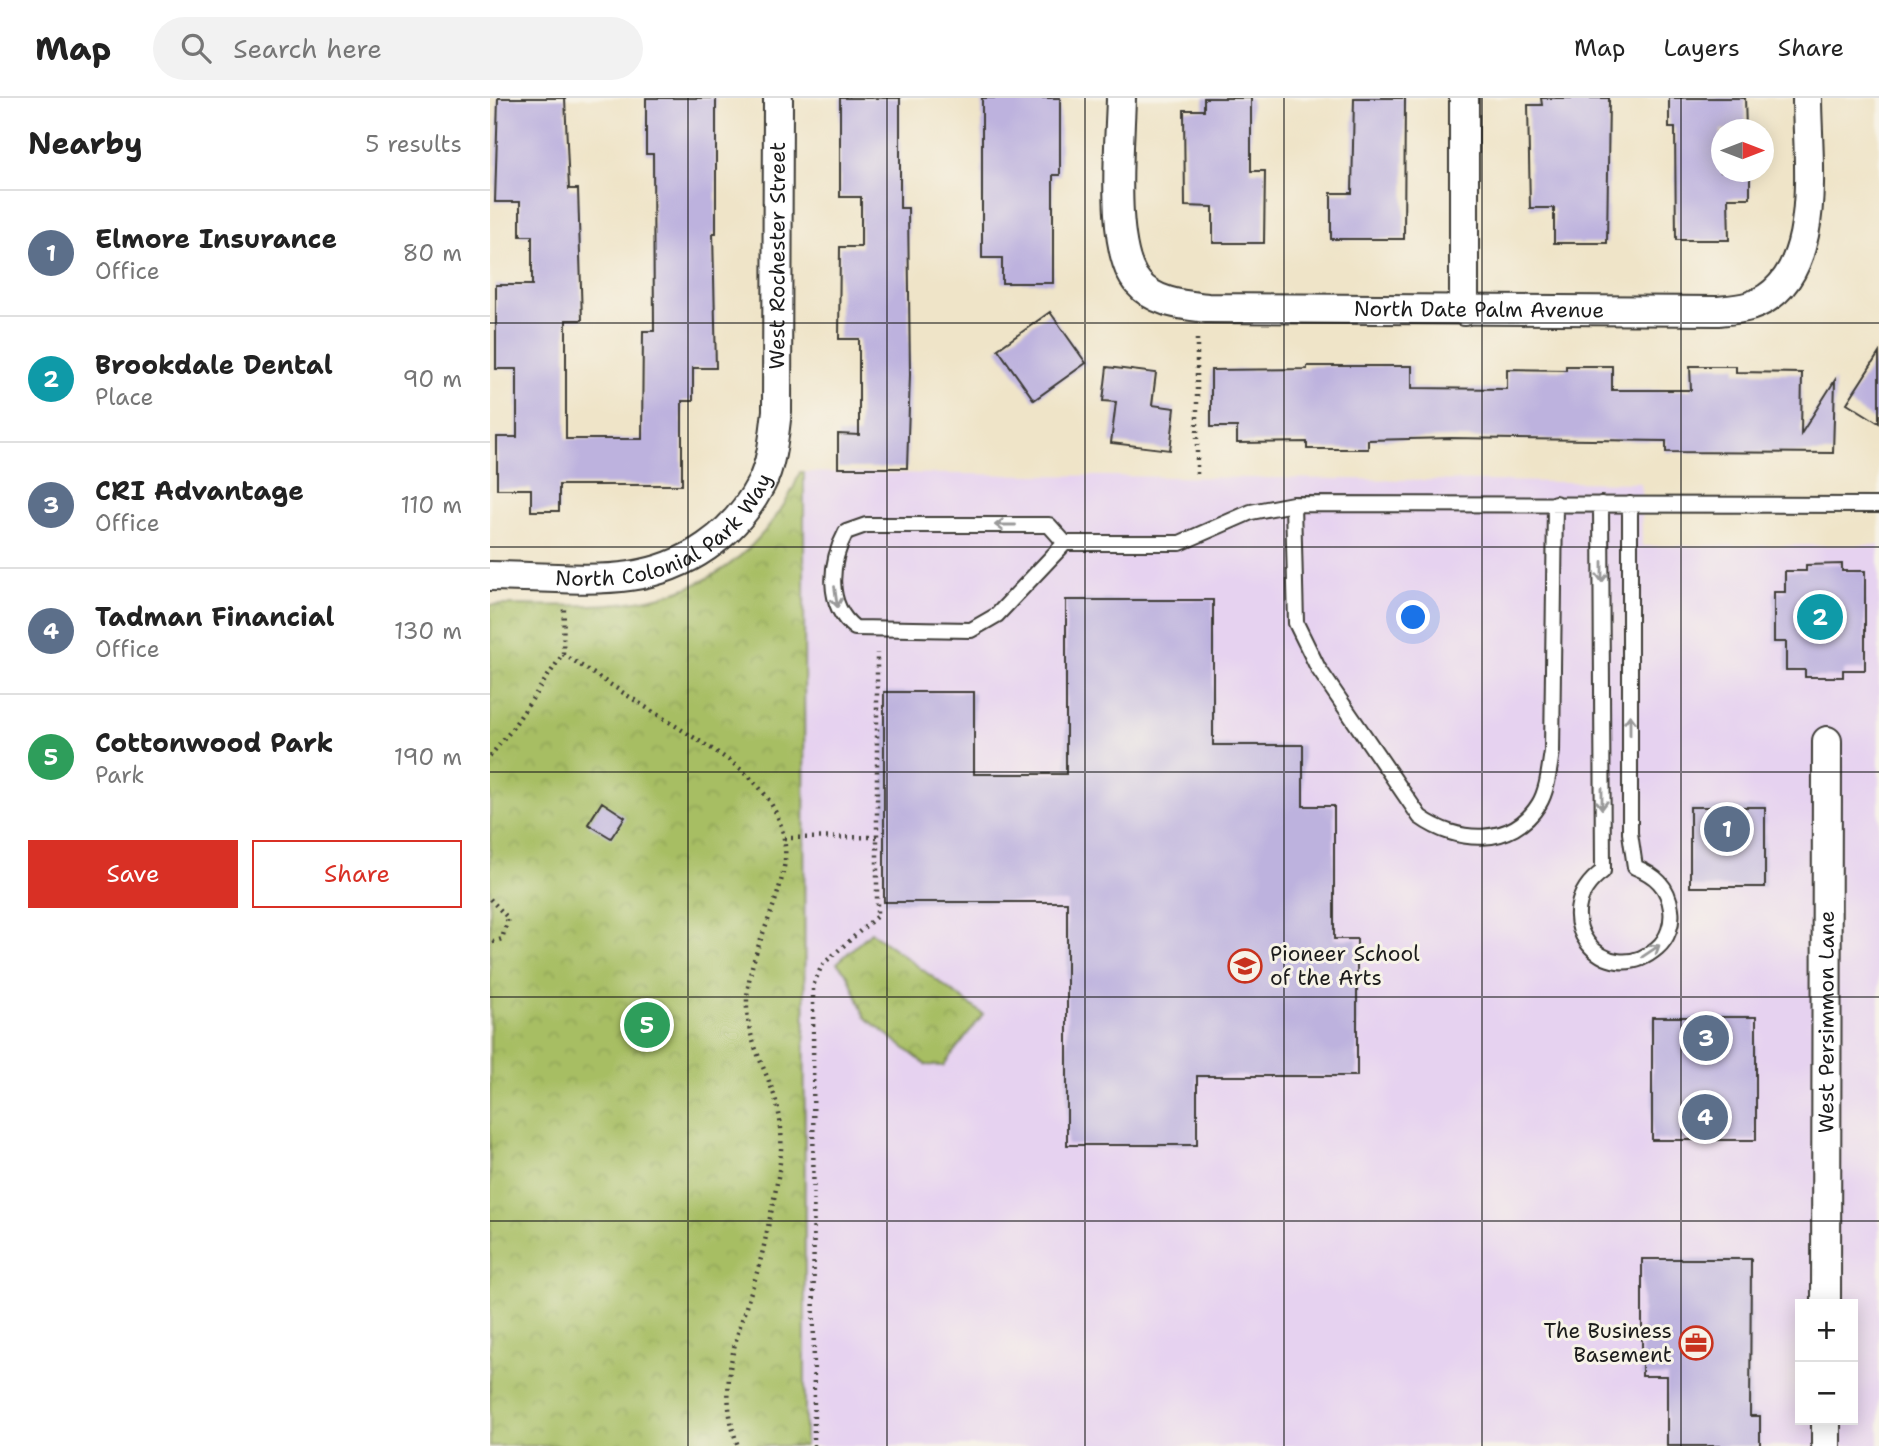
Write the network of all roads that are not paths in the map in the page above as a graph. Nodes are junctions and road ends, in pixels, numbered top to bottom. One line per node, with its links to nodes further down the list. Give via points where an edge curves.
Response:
1 (778, 98): 6 (street, West Rochester Street)
2 (1121, 98): 5 (street, North Date Palm Avenue, via 1121,240 1124,257 1139,285 1155,296 1197,307)
3 (1464, 98): 5 (street)
4 (1807, 98): 5 (street, North Date Palm Avenue, via 1807,222 1800,257 1780,286 1752,305 1718,312)
5 (1464, 312)
6 (777, 411): 13 (street, North Colonial Park Way, via 762,483 737,520 707,548 671,567 628,577)
7 (1555, 503): 8 (lane); 8 (lane, via 1552,752 1546,788 1531,814 1511,829 1481,838 1439,831 1420,817 1318,668 1296,623); 9 (lane)
8 (1293, 504): 12 (lane, via 1251,512 1180,543)
9 (1601, 504): 10 (lane); 10 (lane, one-way to 10, via 1603,871 1582,892 1577,921 1591,947 1617,961 1647,956 1660,946 1672,915 1662,884 1635,867 1630,834)
10 (1630, 504): 11 (lane)
11 (1879, 505)
12 (1065, 543): 12 (lane, one-way to 12, via 1049,525 866,525 846,532 837,550 835,600 844,619 855,628 971,630 997,615)
13 (490, 576)
14 (1827, 741): 15 (street, West Persimmon Lane)
15 (1826, 1299)
16 (1826, 1425): 17 (street)
17 (1826, 1446)

